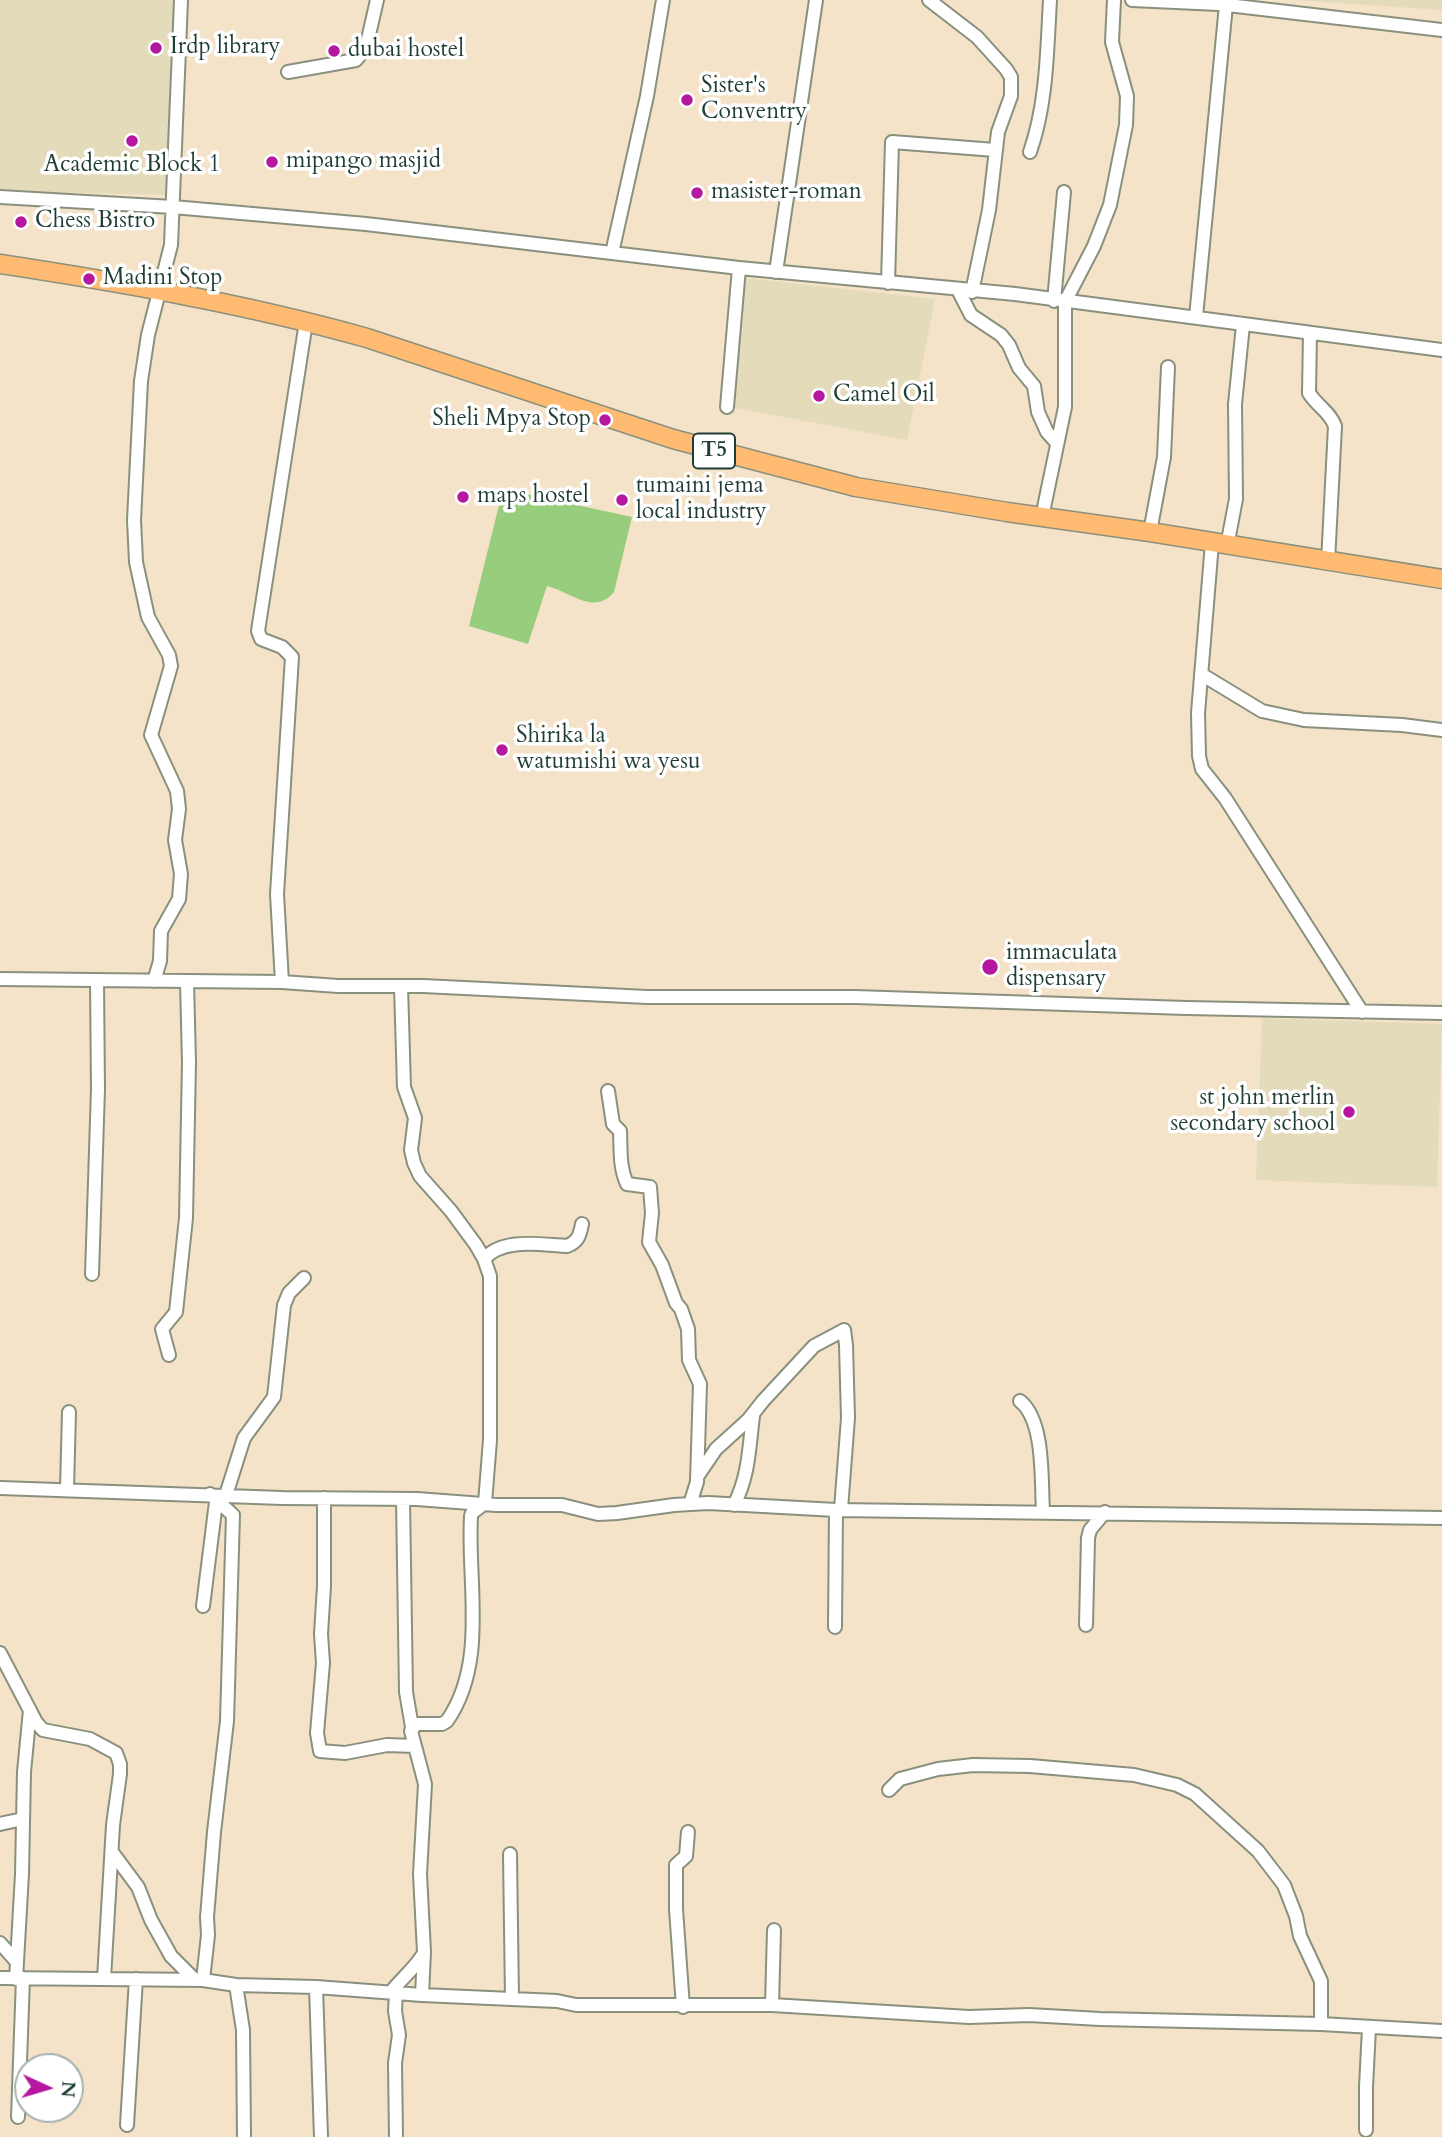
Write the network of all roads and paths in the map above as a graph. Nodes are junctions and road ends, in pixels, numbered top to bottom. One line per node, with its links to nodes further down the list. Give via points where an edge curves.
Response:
1 (181, 0): 16 (street)
2 (377, 0): 11 (street, via 366,48 356,60)
3 (663, 0): 17 (street)
4 (816, 0): 20 (street)
5 (929, 0): 12 (street, via 977,37 1011,77 1011,96)
6 (1050, 0): 13 (street, via 1044,96)
7 (1114, 0): 25 (street, via 1112,43 1127,96 1126,125 1110,205 1094,246)
8 (1132, 0): 9 (street)
9 (1226, 5): 10 (street); 26 (street)
10 (1442, 30)
11 (288, 72)
12 (995, 150): 21 (street, via 892,142); 24 (street, via 989,210)
13 (1030, 152)
14 (1065, 192): 25 (street)
15 (0, 197): 16 (street)
16 (173, 207): 17 (street); 22 (street, via 171,245)
17 (612, 253): 19 (street)
18 (0, 264): 22 (highway, T5)
19 (739, 268): 20 (street); 32 (street)
20 (776, 272): 21 (street)
21 (888, 284): 23 (street)
22 (161, 289): 27 (highway, T5); 43 (street, via 141,381 134,520 136,562 148,617 171,666 151,735 177,791 181,895 161,932)
23 (958, 290): 24 (street); 33 (street, via 971,314 1009,345 1034,386 1047,432)
24 (972, 292): 25 (street)
25 (1060, 301): 26 (street); 33 (street, via 1065,408)
26 (1196, 317): 28 (street)
27 (306, 323): 34 (highway, T5, via 367,338 736,457 856,487); 45 (street, via 258,631 261,639 282,647 292,657 278,894)
28 (1243, 325): 29 (street); 36 (street, via 1235,404 1236,499)
29 (1310, 333): 30 (street); 37 (street, via 1309,393 1335,426)
30 (1442, 350)
31 (1168, 367): 35 (street, via 1164,457)
32 (727, 407)
33 (1058, 443): 34 (street)
34 (1042, 517): 35 (highway, T5)
35 (1150, 532): 36 (highway, T5)
36 (1220, 544): 37 (highway, T5); 39 (street)
37 (1328, 562): 38 (highway, T5)
38 (1442, 579)
39 (1201, 674): 40 (street, via 1262,711 1304,720); 47 (street, via 1202,769 1225,797)
40 (1442, 730)
41 (0, 979): 42 (street)
42 (97, 980): 43 (street); 52 (street)
43 (154, 981): 44 (street)
44 (187, 981): 45 (street); 54 (street, via 186,1218 176,1312 162,1329)
45 (282, 982): 46 (street)
46 (401, 986): 47 (street, via 647,997); 51 (street, via 404,1087 415,1118 414,1163 419,1176 451,1210)
47 (1362, 1012): 48 (street)
48 (1442, 1013)
49 (608, 1091): 58 (street, via 613,1124 620,1131 622,1174 627,1184 650,1187 649,1242 688,1329 689,1360 699,1384)
50 (582, 1224): 51 (street, via 574,1244 507,1246)
51 (484, 1259): 64 (street, via 491,1298)
52 (92, 1274)
53 (304, 1278): 61 (street, via 284,1304 274,1397 244,1438)
54 (169, 1355)
55 (1020, 1401): 68 (street, via 1034,1418)
56 (69, 1412): 60 (street)
57 (753, 1415): 58 (street, via 716,1449); 66 (street, via 748,1469); 67 (street, via 814,1346 844,1330 848,1419)
58 (697, 1477): 65 (street)
59 (0, 1488): 60 (street)
60 (67, 1489): 61 (street)
61 (218, 1497): 62 (street); 71 (street); 92 (street, via 233,1515 227,1721 208,1935)
62 (324, 1498): 63 (street); 77 (street, via 320,1751)
63 (403, 1499): 64 (street); 76 (street, via 406,1692)
64 (485, 1503): 65 (street, via 562,1505 598,1514); 76 (street, via 471,1516 473,1615 463,1693 447,1721)
65 (690, 1504): 66 (street)
66 (734, 1505): 67 (street)
67 (839, 1510): 68 (street); 73 (street)
68 (1043, 1511): 69 (street)
69 (1105, 1512): 70 (street); 72 (street, via 1088,1538)
70 (1442, 1518)
71 (203, 1606)
72 (1086, 1625)
73 (835, 1627)
74 (0, 1653): 75 (street)
75 (30, 1710): 79 (street); 82 (street, via 43,1730 90,1738 117,1753 120,1774)
76 (412, 1727): 77 (street)
77 (415, 1746): 86 (street, via 425,1784 420,1874)
78 (889, 1790): 100 (street, via 900,1779 973,1765 1134,1774 1195,1794 1258,1851 1284,1885 1321,1981)
79 (23, 1819): 80 (street); 87 (street)
80 (0, 1824)
81 (688, 1832): 99 (street, via 686,1856 676,1865 675,1894)
82 (112, 1852): 90 (street); 92 (street, via 138,1888 171,1956)
83 (510, 1854): 97 (street)
84 (774, 1930): 98 (street)
85 (0, 1943): 87 (street)
86 (424, 1952): 95 (street); 96 (street)
87 (16, 1961): 89 (street)
88 (0, 1978): 89 (street)
89 (20, 1978): 90 (street); 103 (street)
90 (104, 1979): 91 (street)
91 (136, 1979): 92 (street); 104 (street)
92 (199, 1980): 93 (street)
93 (236, 1985): 94 (street); 106 (street, via 243,2030)
94 (316, 1987): 95 (street); 107 (street)
95 (393, 1992): 96 (street); 108 (street, via 399,2035)
96 (422, 1995): 97 (street)
97 (512, 1999): 99 (street, via 576,2006)
98 (772, 2005): 99 (street); 100 (street, via 969,2017)
99 (683, 2007)
100 (1321, 2024): 101 (street)
101 (1369, 2028): 102 (street); 105 (street)
102 (1442, 2031)
103 (19, 2053)
104 (127, 2125)
105 (1366, 2130)
106 (244, 2137)
107 (321, 2137)
108 (396, 2137)

